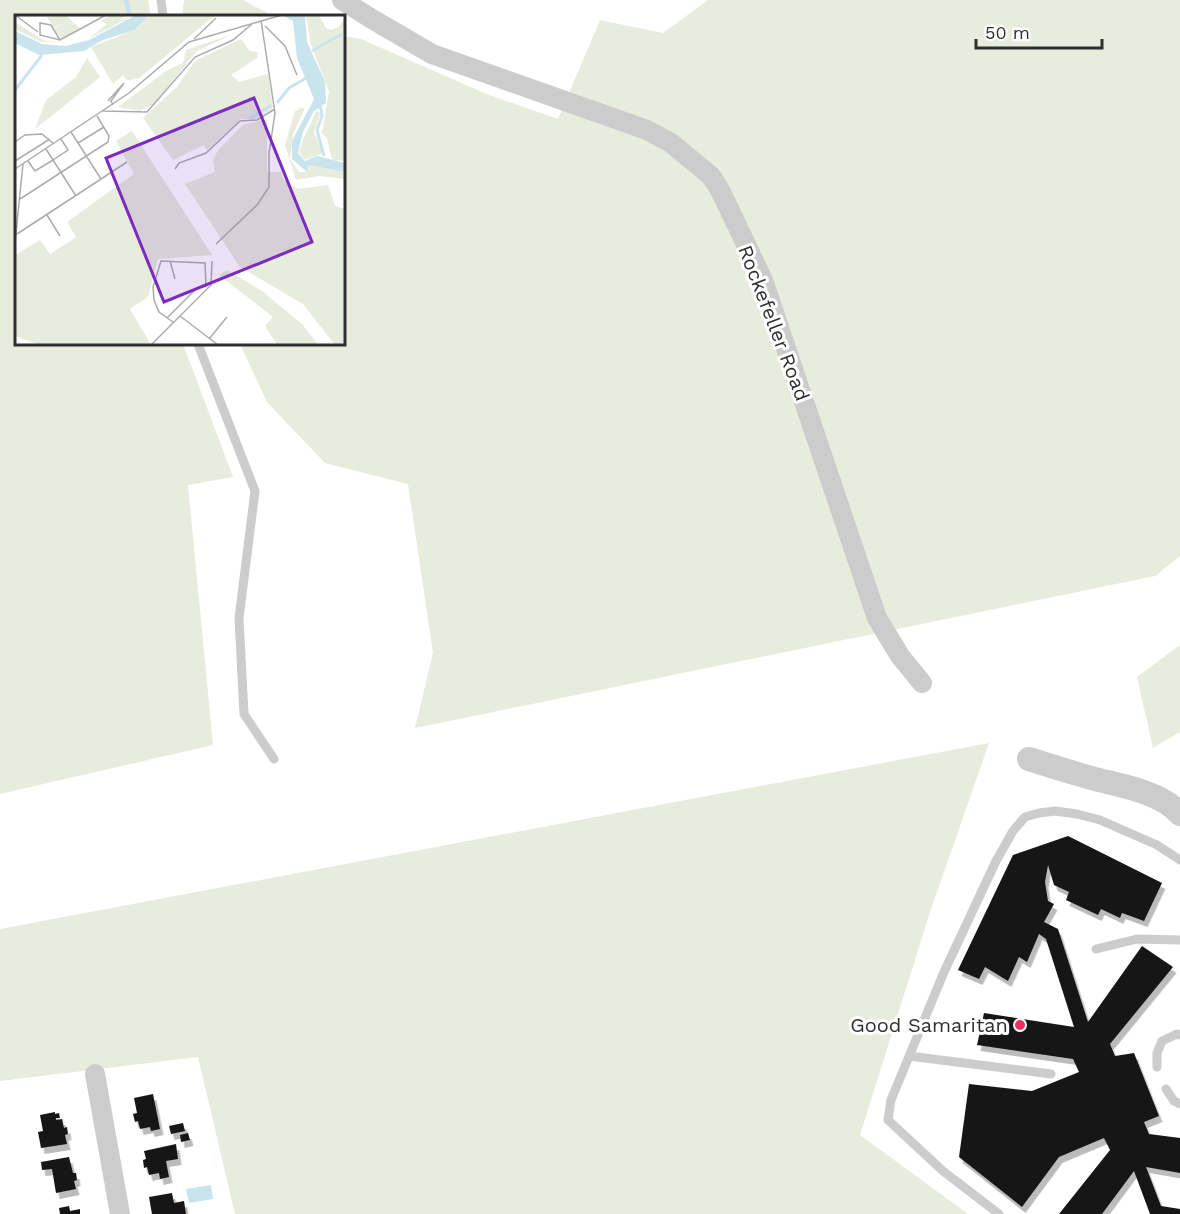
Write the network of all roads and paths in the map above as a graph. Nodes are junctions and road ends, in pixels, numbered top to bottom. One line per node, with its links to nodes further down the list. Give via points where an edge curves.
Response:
1 (161, 0): 3 (lane)
2 (342, 0): 5 (street, Rockefeller Road, via 432,54 647,130 671,143 711,176 763,280 877,618)
3 (163, 15)
4 (198, 345): 6 (lane, via 255,491 239,618 244,714)
5 (922, 683)
6 (273, 759)
7 (1029, 759): 8 (street, via 1137,789)
8 (1180, 814)
9 (1180, 861): 13 (lane, via 1157,844 1100,820 1054,811 1025,817 996,861)
10 (1180, 940): 11 (lane, via 1137,939)
11 (1096, 949)
12 (1180, 1035): 14 (lane, via 1162,1041)
13 (909, 1056): 16 (lane); 20 (lane, via 891,1100 888,1120 943,1171)
14 (1157, 1067)
15 (95, 1074): 19 (street)
16 (1051, 1074)
17 (1166, 1089): 18 (lane, via 1173,1101)
18 (1180, 1104)
19 (120, 1214)
20 (999, 1214)

